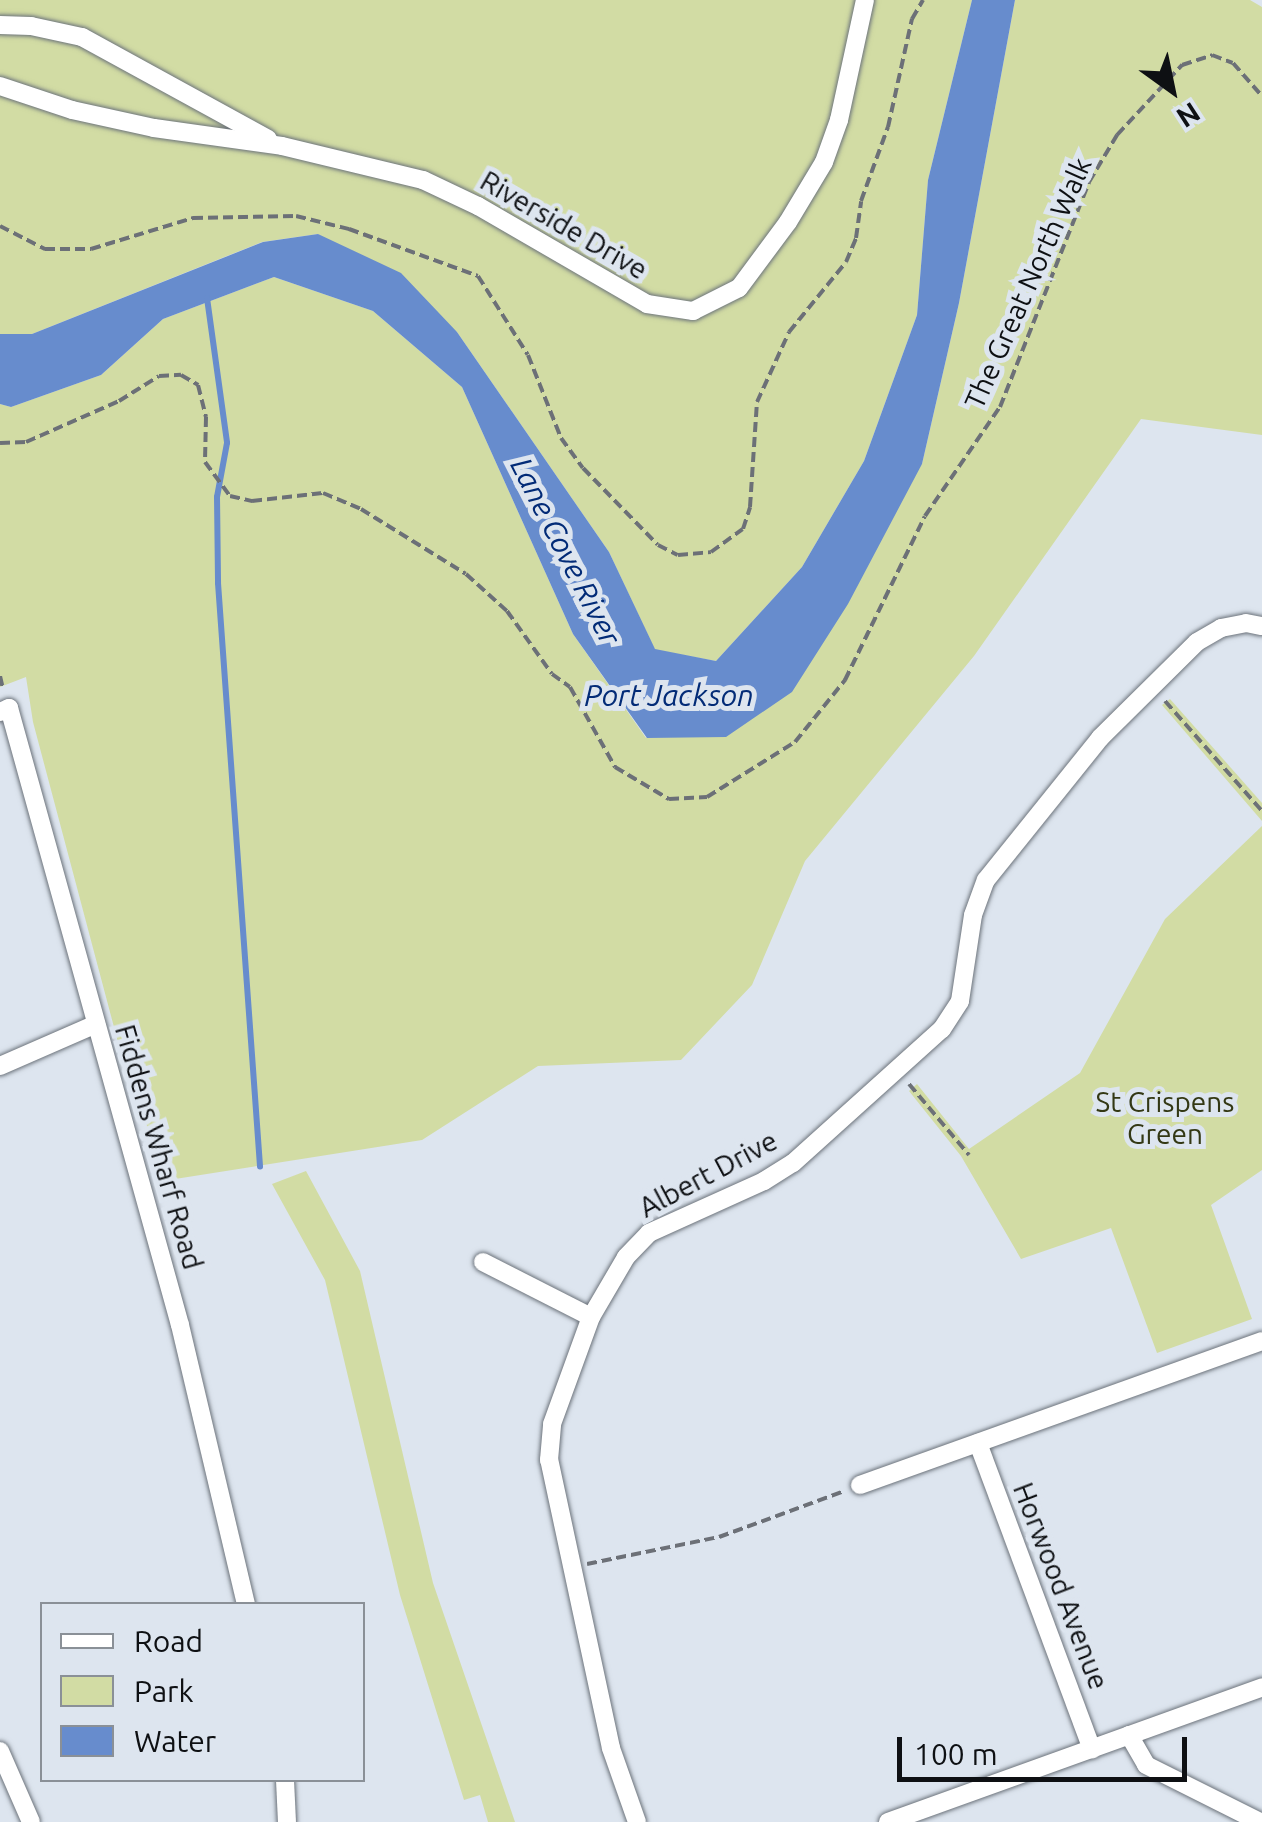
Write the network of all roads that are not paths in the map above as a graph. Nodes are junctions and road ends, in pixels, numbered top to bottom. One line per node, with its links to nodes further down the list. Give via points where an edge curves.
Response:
1 (864, 0): 4 (street, Riverside Drive, via 840,120 824,162 739,288 693,311 647,304 438,186)
2 (0, 25): 4 (street, Riverside Drive, via 82,38)
3 (0, 86): 4 (street, Riverside Drive, via 154,128)
4 (282, 146)
5 (1262, 626): 10 (street, Albert Drive, via 1221,628 1196,642 1100,738 986,880 973,915 960,1000 942,1028 793,1162 649,1232)
6 (4, 710): 7 (street, Fiddens Wharf Road)
7 (96, 1024): 8 (street); 14 (street, Fiddens Wharf Road, via 180,1325)
8 (0, 1066)
9 (483, 1262): 10 (street)
10 (591, 1317): 22 (street, Albert Drive, via 552,1424 550,1460 610,1748)
11 (1262, 1341): 12 (street)
12 (978, 1444): 13 (street); 17 (street, Horwood Avenue)
13 (860, 1485)
14 (246, 1602)
15 (1262, 1687): 16 (street)
16 (1129, 1735): 17 (street); 24 (street, via 1146,1766)
17 (1092, 1748): 23 (street)
18 (0, 1751): 20 (street)
19 (285, 1782): 21 (street)
20 (30, 1822)
21 (287, 1822)
22 (637, 1822)
23 (888, 1822)
24 (1260, 1822)

